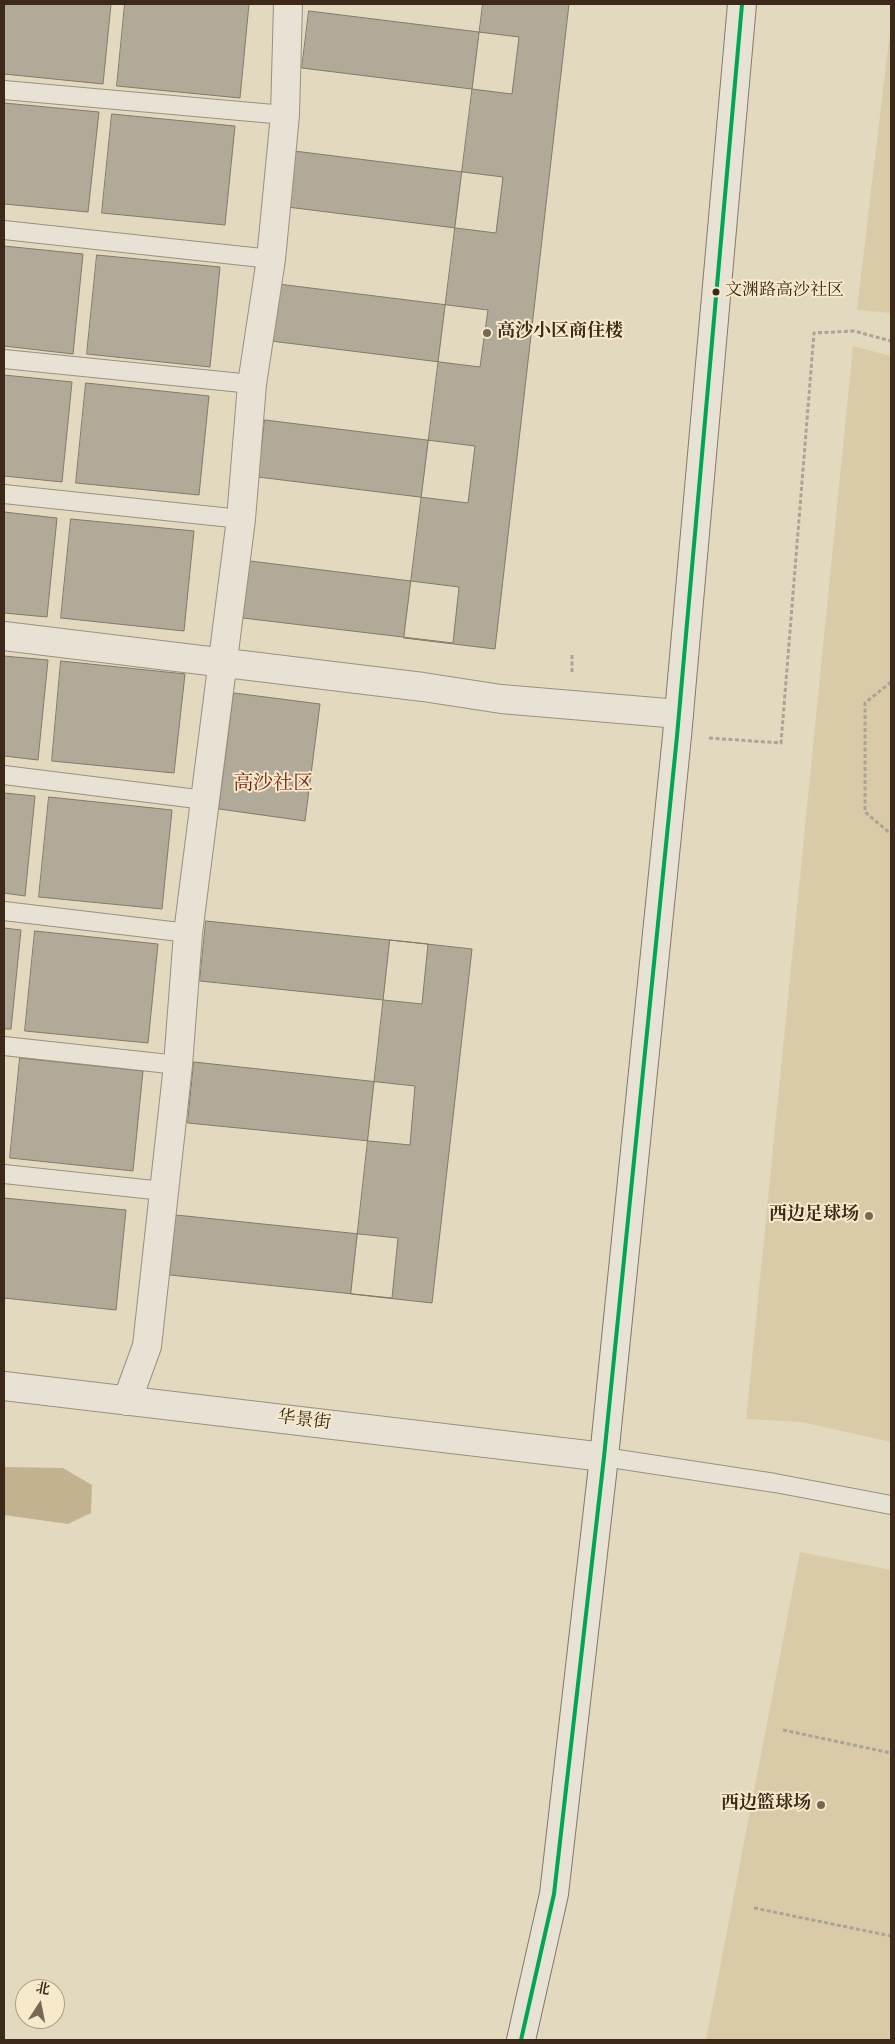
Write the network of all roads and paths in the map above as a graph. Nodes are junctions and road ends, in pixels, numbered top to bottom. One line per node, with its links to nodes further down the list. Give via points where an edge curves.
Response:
1 (288, 4): 4 (street)
2 (742, 4): 15 (street)
3 (4, 90): 4 (lane)
4 (286, 115): 6 (street)
5 (4, 230): 6 (lane)
6 (271, 259): 9 (street)
7 (891, 341): 16 (path, via 854,331 814,333)
8 (4, 359): 9 (lane)
9 (252, 384): 11 (street)
10 (4, 494): 11 (lane)
11 (240, 519): 13 (street)
12 (4, 636): 13 (street)
13 (222, 662): 15 (street, via 501,699); 18 (street)
14 (891, 682): 19 (path, via 865,702 865,812)
15 (679, 714): 28 (street)
16 (781, 743)
17 (4, 775): 18 (lane)
18 (205, 800): 21 (street)
19 (891, 834)
20 (4, 911): 21 (lane)
21 (188, 933): 23 (street)
22 (4, 1046): 23 (lane)
23 (178, 1065): 25 (street)
24 (4, 1174): 25 (lane)
25 (163, 1191): 27 (street, via 147,1346)
26 (4, 1386): 27 (street, 华景街)
27 (127, 1401): 28 (street, 华景街)
28 (604, 1457): 29 (lane, via 775,1483); 34 (street, via 554,1894)
29 (891, 1505)
30 (783, 1730): 31 (path)
31 (891, 1753)
32 (754, 1908): 33 (path)
33 (891, 1936)
34 (521, 2040)

